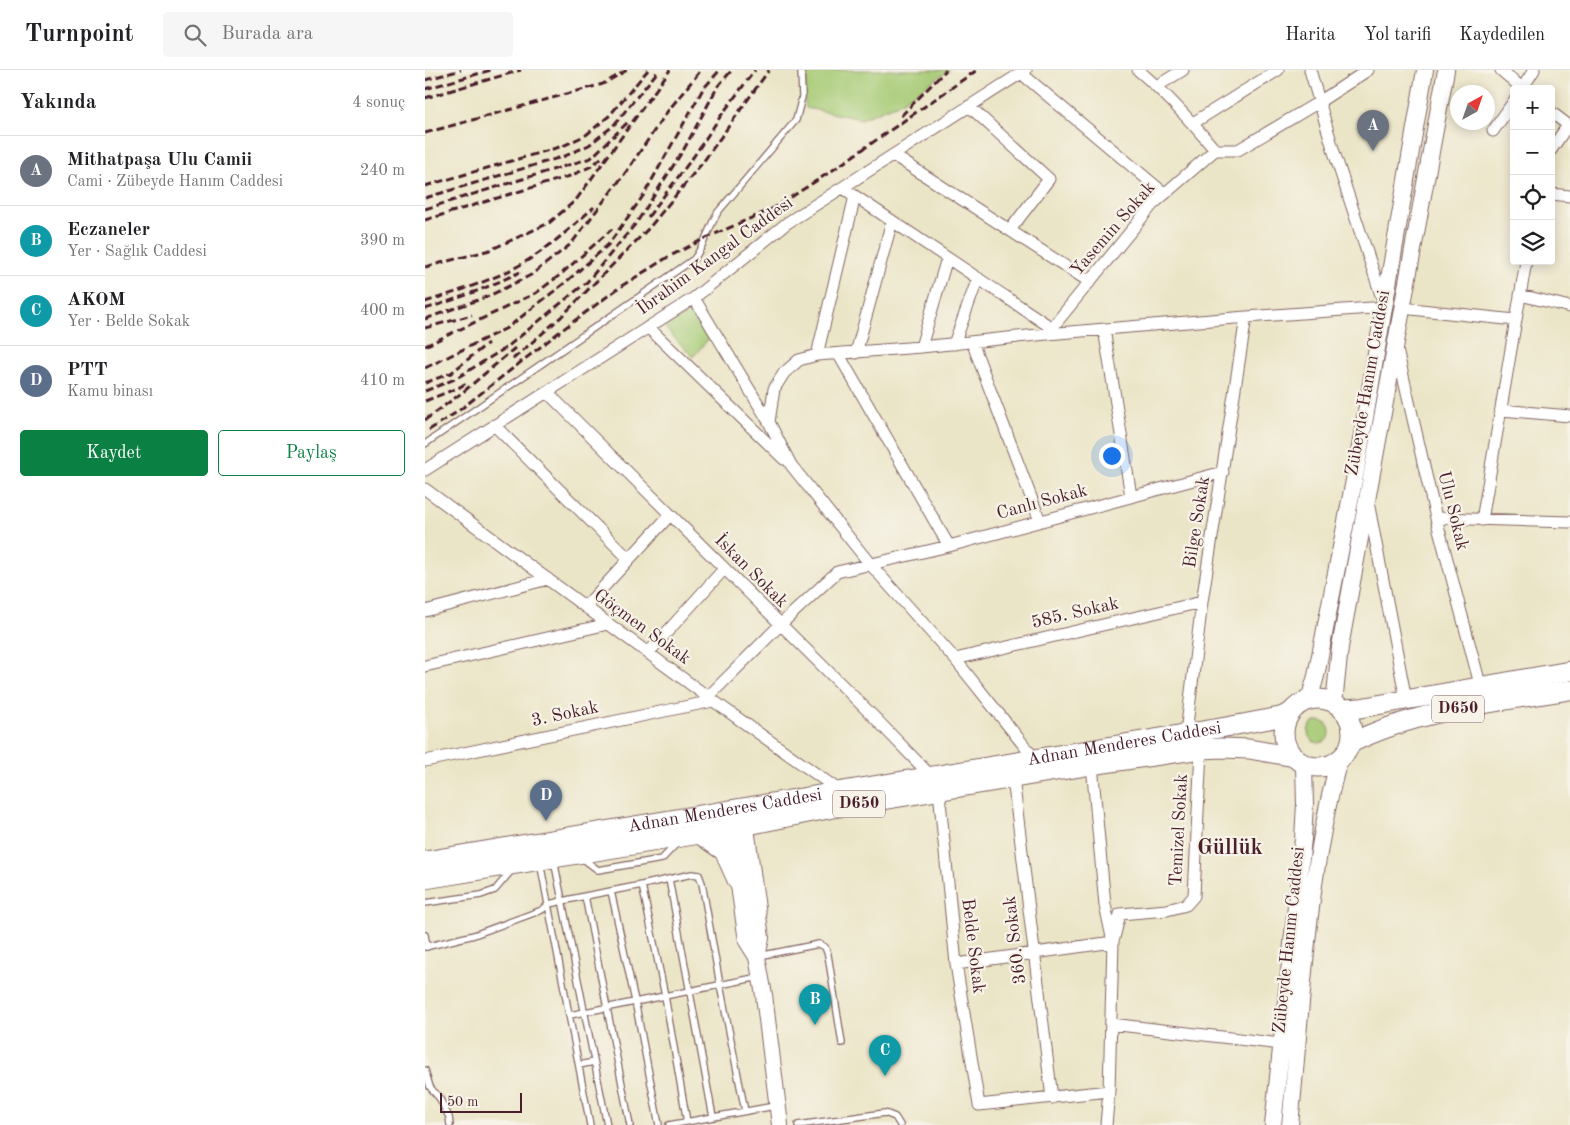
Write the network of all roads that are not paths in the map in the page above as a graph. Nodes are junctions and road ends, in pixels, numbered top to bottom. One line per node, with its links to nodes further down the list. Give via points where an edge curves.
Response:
1 (801, 70): 57 (lane, via 801,97 796,120 718,212 694,258)
2 (1138, 70): 14 (street)
3 (1183, 70): 14 (street)
4 (1279, 70): 19 (street)
5 (1309, 70): 15 (street)
6 (1368, 70): 15 (street)
7 (1425, 70): 37 (main road, Zübeyde Hanım Caddesi)
8 (1446, 70): 39 (main road, Zübeyde Hanım Caddesi)
9 (1501, 70): 12 (street)
10 (1534, 70): 13 (street)
11 (1024, 72): 16 (street, İbrahim Kangal Caddesi); 25 (street)
12 (1518, 85)
13 (1525, 85)
14 (1157, 86): 19 (street)
15 (1319, 102): 22 (street, via 1238,150); 37 (street)
16 (969, 106): 23 (street, İbrahim Kangal Caddesi); 30 (street, via 1049,179)
17 (1510, 107): 20 (street)
18 (1555, 115): 21 (street, via 1568,126)
19 (1193, 123): 22 (street)
20 (1493, 131)
21 (1555, 144)
22 (1215, 150): 25 (street, Yasemin Sokak)
23 (893, 155): 24 (street, İbrahim Kangal Caddesi); 30 (street)
24 (843, 188): 27 (street); 36 (street, İbrahim Kangal Caddesi, via 787,223)
25 (1165, 194): 34 (street, Yasemin Sokak, via 1153,204)
26 (1555, 194): 28 (street)
27 (855, 196): 29 (street); 51 (street)
28 (1570, 196)
29 (892, 221): 31 (street); 49 (street)
30 (1010, 230): 34 (street)
31 (947, 258): 33 (street); 48 (street)
32 (1524, 265): 35 (street)
33 (978, 278): 44 (street); 47 (street)
34 (1090, 282): 44 (street, Yasemin Sokak)
35 (1520, 295): 38 (street); 41 (street)
36 (694, 298): 42 (street, İbrahim Kangal Caddesi); 55 (street)
37 (1385, 307): 40 (street); 86 (main road, Zübeyde Hanım Caddesi, via 1324,638)
38 (1570, 307)
39 (1402, 308): 41 (street); 46 (main road, Zübeyde Hanım Caddesi)
40 (1246, 317): 43 (street); 60 (street, Bilge Sokak)
41 (1515, 320): 53 (street)
42 (649, 327): 52 (street, İbrahim Kangal Caddesi); 58 (street)
43 (1104, 329): 44 (street); 62 (street)
44 (1049, 331): 45 (street)
45 (972, 342): 47 (street); 67 (street)
46 (1396, 342): 63 (main road, Zübeyde Hanım Caddesi); 65 (street, Ulu Sokak)
47 (954, 344): 48 (street)
48 (921, 348): 49 (street)
49 (856, 353): 50 (street)
50 (839, 355): 51 (street); 69 (street)
51 (817, 356): 55 (street, via 799,360 784,373 774,389)
52 (547, 392): 56 (street, İbrahim Kangal Caddesi); 64 (street, İskan Sokak)
53 (1501, 410): 54 (street); 66 (street)
54 (1570, 416)
55 (769, 422): 58 (street)
56 (494, 426): 59 (street, İbrahim Kangal Caddesi); 70 (street)
57 (425, 444)
58 (791, 465): 71 (street)
59 (425, 470)
60 (1223, 472): 62 (street, Canlı Sokak); 74 (street, Bilge Sokak)
61 (425, 489): 73 (street, Göçmen Sokak)
62 (1131, 496): 67 (street, Canlı Sokak)
63 (1367, 500): 87 (street); 88 (main road, Zübeyde Hanım Caddesi, via 1340,647)
64 (670, 515): 70 (street); 72 (street, İskan Sokak)
65 (1435, 518): 66 (street); 83 (street, Ulu Sokak)
66 (1482, 520): 68 (street)
67 (1040, 521): 69 (street, Canlı Sokak)
68 (1570, 522)
69 (949, 546): 71 (street, Canlı Sokak)
70 (629, 559): 75 (street)
71 (870, 564): 78 (street, Canlı Sokak, via 837,572); 80 (street)
72 (724, 569): 78 (street, İskan Sokak); 79 (street)
73 (548, 579): 75 (street, Göçmen Sokak); 76 (street)
74 (1203, 602): 80 (street, 585. Sokak); 90 (street, Bilge Sokak)
75 (585, 607): 77 (street, Göçmen Sokak)
76 (425, 611)
77 (608, 624): 79 (street, Göçmen Sokak); 81 (street)
78 (780, 625): 85 (street, Canlı Sokak); 99 (street, İskan Sokak, via 875,718)
79 (648, 653): 85 (street, Göçmen Sokak)
80 (955, 659): 93 (street)
81 (425, 666)
82 (1570, 671): 83 (main road)
83 (1481, 688): 87 (main road)
84 (1570, 690): 91 (main road, D650, via 1399,722)
85 (710, 699): 95 (street, 3. Sokak); 100 (street, Göçmen Sokak)
86 (1309, 700): 88 (main road, via 1321,699); 89 (main road)
87 (1407, 700): 88 (main road)
88 (1338, 706): 91 (main road, via 1351,722)
89 (1290, 713): 90 (main road, Adnan Menderes Caddesi); 96 (main road, via 1284,729 1285,741)
90 (1186, 733): 93 (main road, Adnan Menderes Caddesi)
91 (1351, 743): 94 (main road)
92 (1201, 749): 96 (main road, Adnan Menderes Caddesi / D650, via 1249,749); 97 (main road, Adnan Menderes Caddesi / D650); 118 (street, Temizel Sokak, via 1195,896 1186,905 1167,910 1120,914)
93 (1034, 758): 99 (main road, Adnan Menderes Caddesi)
94 (1339, 760): 96 (main road, via 1318,767); 155 (main road, Zübeyde Hanım Caddesi, via 1319,847)
95 (425, 761)
96 (1299, 761): 133 (main road, Zübeyde Hanım Caddesi, via 1305,804 1303,839)
97 (1092, 765): 98 (main road, Adnan Menderes Caddesi / D650); 118 (street, via 1105,905)
98 (1013, 778): 99 (main road, Adnan Menderes Caddesi / D650); 120 (street, 360. Sokak)
99 (935, 784): 100 (main road, Adnan Menderes Caddesi); 102 (main road, Adnan Menderes Caddesi / D650); 122 (street, Belde Sokak)
100 (840, 791): 101 (main road, Adnan Menderes Caddesi)
101 (737, 818): 102 (main road, Adnan Menderes Caddesi / D650); 103 (main road, Adnan Menderes Caddesi / D650); 105 (main road, Adnan Menderes Caddesi); 106 (main road); 110 (main road)
102 (783, 818): 106 (main road, via 755,833)
103 (691, 835): 104 (main road, Adnan Menderes Caddesi / D650); 110 (main road, Adnan Menderes Caddesi, via 724,850)
104 (547, 859): 107 (main road, Adnan Menderes Caddesi / D650); 114 (lane); 116 (lane)
105 (425, 861)
106 (751, 861): 121 (main road, via 761,938)
107 (516, 865): 108 (main road, Adnan Menderes Caddesi / D650); 115 (lane, via 495,890)
108 (425, 879)
109 (669, 879): 111 (lane); 124 (lane, via 699,875); 125 (lane)
110 (738, 882): 121 (main road, via 747,941)
111 (642, 885): 112 (lane); 126 (lane)
112 (611, 891): 113 (lane); 127 (lane)
113 (585, 896): 114 (lane); 128 (lane)
114 (562, 900): 116 (lane); 129 (lane)
115 (425, 903)
116 (549, 904): 119 (lane, via 542,910 474,935); 130 (lane)
117 (425, 935): 119 (lane)
118 (1113, 942): 120 (street); 131 (street)
119 (426, 947)
120 (1034, 953): 122 (street); 139 (street, 360. Sokak)
121 (757, 957): 123 (main road); 132 (lane, via 819,944 825,947)
122 (956, 964): 139 (street, Belde Sokak, via 979,1104)
123 (761, 977): 124 (lane); 140 (main road)
124 (719, 985): 125 (lane); 141 (lane)
125 (691, 990): 126 (lane); 142 (lane)
126 (665, 996): 127 (lane); 143 (lane)
127 (635, 1001): 128 (lane); 148 (lane)
128 (607, 1007): 129 (lane); 147 (lane)
129 (584, 1011): 130 (lane); 134 (lane)
130 (570, 1015): 135 (lane)
131 (1111, 1024): 133 (street); 138 (street)
132 (842, 1043)
133 (1281, 1044): 154 (main road, Zübeyde Hanım Caddesi)
134 (594, 1062): 135 (lane); 146 (lane)
135 (579, 1066): 145 (lane)
136 (425, 1070): 137 (lane)
137 (427, 1087): 144 (lane, via 440,1099)
138 (1109, 1091): 139 (street); 153 (street)
139 (1051, 1098)
140 (777, 1105): 141 (lane); 150 (main road)
141 (745, 1111): 142 (lane)
142 (713, 1117): 143 (lane)
143 (687, 1122): 149 (lane)
144 (450, 1125)
145 (590, 1125)
146 (607, 1125)
147 (630, 1125)
148 (659, 1125)
149 (669, 1125)
150 (777, 1125)
151 (799, 1125): 152 (lane, via 885,1113 895,1117)
152 (900, 1125)
153 (1106, 1125)
154 (1273, 1125)
155 (1290, 1125)

